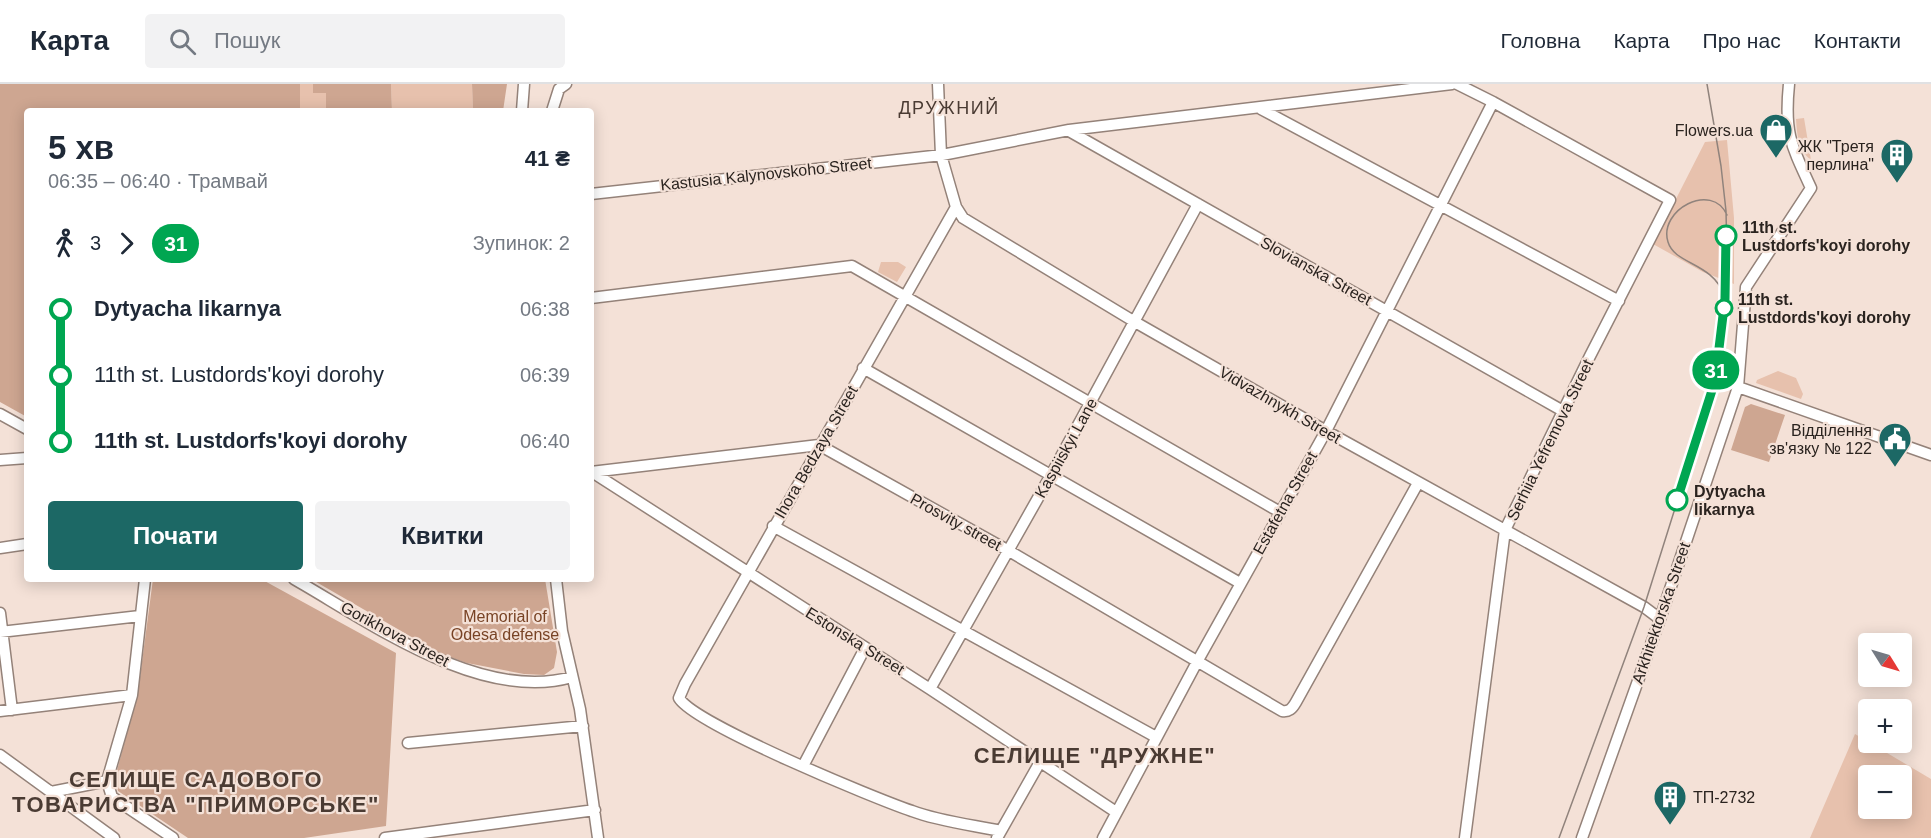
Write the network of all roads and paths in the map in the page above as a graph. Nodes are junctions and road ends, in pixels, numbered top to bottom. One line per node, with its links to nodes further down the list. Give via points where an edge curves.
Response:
1 (524, 84): 8 (street)
2 (567, 84): 9 (street, via 559,89)
3 (938, 84): 12 (street, Vidvazhnykh Street)
4 (1452, 84): 10 (street, Kastusia Kalynovskoho Street)
5 (1457, 84): 7 (street)
6 (1789, 84): 23 (street, Arkhitektorska Street, via 1788,132 1811,188 1746,287)
7 (1493, 102): 15 (street, Estafetna Street); 19 (street, Serhiia Yefremova Street, via 1670,201)
8 (522, 108)
9 (553, 108)
10 (1261, 108): 11 (street, Kastusia Kalynovskoho Street); 15 (street)
11 (1069, 130): 12 (street, Kastusia Kalynovskoho Street); 14 (street, Slovianska Street)
12 (941, 155): 13 (street, Kastusia Kalynovskoho Street); 16 (street, Vidvazhnykh Street)
13 (594, 194)
14 (1198, 204): 20 (street, Slovianska Street); 21 (street, Kaspiiskyi Lane)
15 (1440, 206): 19 (street); 20 (street, Estafetna Street)
16 (956, 207): 17 (street, Ihora Bedzaya Street); 21 (street, Vidvazhnykh Street, via 973,225)
17 (904, 294): 18 (street, via 847,265); 22 (street, Ihora Bedzaya Street); 24 (street)
18 (594, 298)
19 (1618, 301): 25 (street, Serhiia Yefremova Street)
20 (1387, 311): 25 (street, Slovianska Street); 28 (street, Estafetna Street)
21 (1135, 321): 24 (street, Kaspiiskyi Lane); 28 (street, Vidvazhnykh Street)
22 (863, 368): 29 (street, Ihora Bedzaya Street); 35 (street)
23 (1738, 387): 30 (street); 50 (street, Arkhitektorska Street)
24 (1091, 403): 35 (street, Kaspiiskyi Lane); 37 (street)
25 (1563, 411): 39 (street, Serhiia Yefremova Street)
26 (0, 414): 27 (street)
27 (24, 427)
28 (1326, 431): 36 (street, Vidvazhnykh Street); 37 (street, Estafetna Street)
29 (819, 446): 33 (street); 38 (street, Ihora Bedzaya Street); 42 (street, Prosvity street)
30 (1931, 455)
31 (24, 458): 32 (street)
32 (0, 460)
33 (594, 472)
34 (594, 474): 43 (street, Estonska Street)
35 (1051, 475): 42 (street, Kaspiiskyi Lane); 47 (street)
36 (1418, 483): 39 (street, Vidvazhnykh Street); 54 (street, Prosvity street, via 1291,709 1282,711)
37 (1280, 512): 47 (street, Estafetna Street)
38 (773, 526): 43 (street, Ihora Bedzaya Street); 51 (street)
39 (1505, 530): 50 (street, Vidvazhnykh Street); 76 (street, Serhiia Yefremova Street)
40 (24, 544): 41 (street)
41 (0, 548)
42 (1009, 551): 51 (street, Kaspiiskyi Lane); 54 (street, Prosvity street)
43 (748, 573): 53 (street, Estonska Street); 65 (street, Ihora Bedzaya Street, via 679,698 688,708 729,731)
44 (145, 582): 49 (street)
45 (299, 582): 55 (street, Gorikhova Street, via 421,652 450,664 528,683)
46 (556, 582): 55 (street)
47 (1240, 583): 54 (street, Estafetna Street)
48 (0, 613): 52 (street)
49 (140, 616): 52 (street); 57 (street)
50 (1660, 619): 77 (street, Arkhitektorska Street)
51 (964, 630): 56 (street, Kaspiiskyi Lane); 61 (street)
52 (1, 631): 58 (street)
53 (865, 648): 56 (street, Estonska Street); 65 (street)
54 (1197, 662): 61 (street, Estafetna Street)
55 (572, 677): 60 (street)
56 (930, 689): 64 (street, Estonska Street)
57 (132, 695): 58 (street); 66 (street)
58 (12, 710): 59 (street)
59 (0, 711)
60 (583, 726): 62 (street); 68 (street)
61 (1156, 737): 69 (street, Estafetna Street)
62 (408, 743)
63 (0, 755): 67 (street)
64 (1040, 762): 69 (street, Estonska Street); 70 (street)
65 (803, 766): 70 (street, via 914,812)
66 (107, 782): 67 (street); 72 (street, via 112,797)
67 (51, 792): 71 (street)
68 (595, 810): 73 (street); 74 (street)
69 (1116, 812): 75 (street, Estafetna Street)
70 (999, 834)
71 (114, 838)
72 (173, 838)
73 (385, 838)
74 (598, 838)
75 (1103, 838)
76 (1465, 838)
77 (1582, 838)

